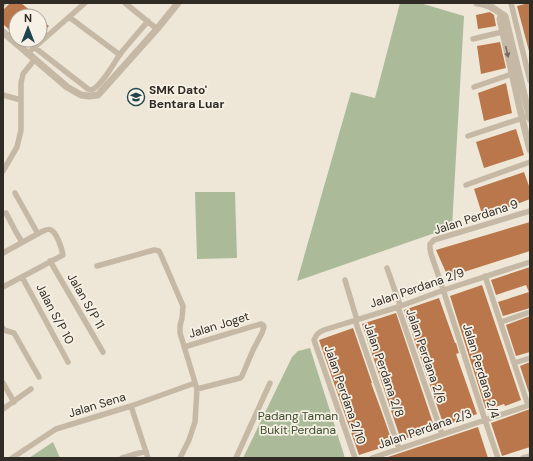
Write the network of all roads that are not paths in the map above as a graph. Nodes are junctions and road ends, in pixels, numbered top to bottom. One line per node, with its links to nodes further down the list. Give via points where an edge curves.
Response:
1 (85, 3): 7 (street)
2 (125, 3): 8 (street)
3 (178, 3): 9 (street)
4 (477, 3): 6 (street)
5 (511, 3): 20 (street)
6 (490, 4): 10 (street, via 506,16)
7 (68, 17): 12 (street); 17 (street)
8 (148, 21): 9 (street); 17 (street)
9 (157, 29): 18 (street, via 98,95 81,95 67,87)
10 (506, 31): 13 (street); 19 (street)
11 (3, 32): 16 (street)
12 (48, 35)
13 (473, 39)
14 (33, 48): 16 (street)
15 (35, 48): 17 (street, via 91,90 96,88)
16 (28, 53): 18 (street)
17 (120, 55)
18 (35, 59): 23 (street, via 23,74)
19 (516, 73): 21 (street); 24 (street); 25 (street)
20 (530, 82)
21 (474, 87)
22 (3, 95): 23 (street)
23 (21, 100): 29 (street, via 20,137)
24 (530, 117): 25 (street)
25 (522, 118): 26 (street); 27 (street)
26 (468, 136)
27 (530, 150)
28 (530, 162): 30 (street)
29 (3, 171)
30 (466, 184)
31 (15, 193): 34 (street)
32 (530, 211): 45 (street, Jalan Perdana 9, via 434,240 430,244 431,254)
33 (6, 213): 35 (street)
34 (38, 234): 35 (street); 37 (street, via 47,229 52,230 59,241 63,255)
35 (22, 242): 36 (street)
36 (3, 253)
37 (50, 261): 42 (street); 53 (street, Jalan S/P 11)
38 (530, 262): 41 (street, Jalan Perdana 2/9)
39 (97, 266): 52 (street, via 158,251 183,306 180,333)
40 (387, 268): 46 (street, Jalan Perdana 2/6)
41 (486, 276): 45 (street, Jalan Perdana 2/9); 49 (street)
42 (22, 277): 44 (street); 55 (street, Jalan S/P 10)
43 (345, 280): 48 (street, Jalan Perdana 2/8)
44 (3, 287)
45 (444, 290): 46 (street, Jalan Perdana 2/9); 67 (street, Jalan Perdana 2/4)
46 (399, 306): 48 (street, Jalan Perdana 2/9); 68 (street, Jalan Perdana 2/6)
47 (530, 312): 49 (street)
48 (356, 320): 51 (street, Jalan Perdana 2/9, via 319,332); 69 (street, Jalan Perdana 2/8)
49 (501, 322): 56 (street)
50 (3, 329): 57 (street, via 14,333)
51 (314, 340): 77 (street, Jalan Perdana 2/10)
52 (184, 348): 58 (street); 62 (street, Jalan Joget, via 261,324 264,327 240,378)
53 (103, 352)
54 (530, 358): 56 (street)
55 (68, 362)
56 (514, 363): 64 (street)
57 (38, 377)
58 (195, 383): 62 (street); 65 (street, Jalan Sena)
59 (270, 383): 76 (street)
60 (3, 384): 63 (street)
61 (31, 389): 63 (street)
62 (197, 390): 75 (street, via 195,422)
63 (14, 402): 66 (street)
64 (529, 405): 67 (street, Jalan Perdana 2/3)
65 (131, 406): 70 (street); 72 (street, Jalan Sena, via 56,429)
66 (3, 409)
67 (484, 420): 68 (street, Jalan Perdana 2/3); 79 (street, Jalan Perdana 2/4)
68 (442, 434): 69 (street, Jalan Perdana 2/3)
69 (399, 449): 78 (street, Jalan Perdana 2/3)
70 (146, 451): 73 (street); 74 (street)
71 (530, 456): 80 (street)
72 (12, 458)
73 (122, 458)
74 (148, 458)
75 (180, 458)
76 (236, 458)
77 (355, 458)
78 (372, 458)
79 (498, 458)
80 (523, 458)

